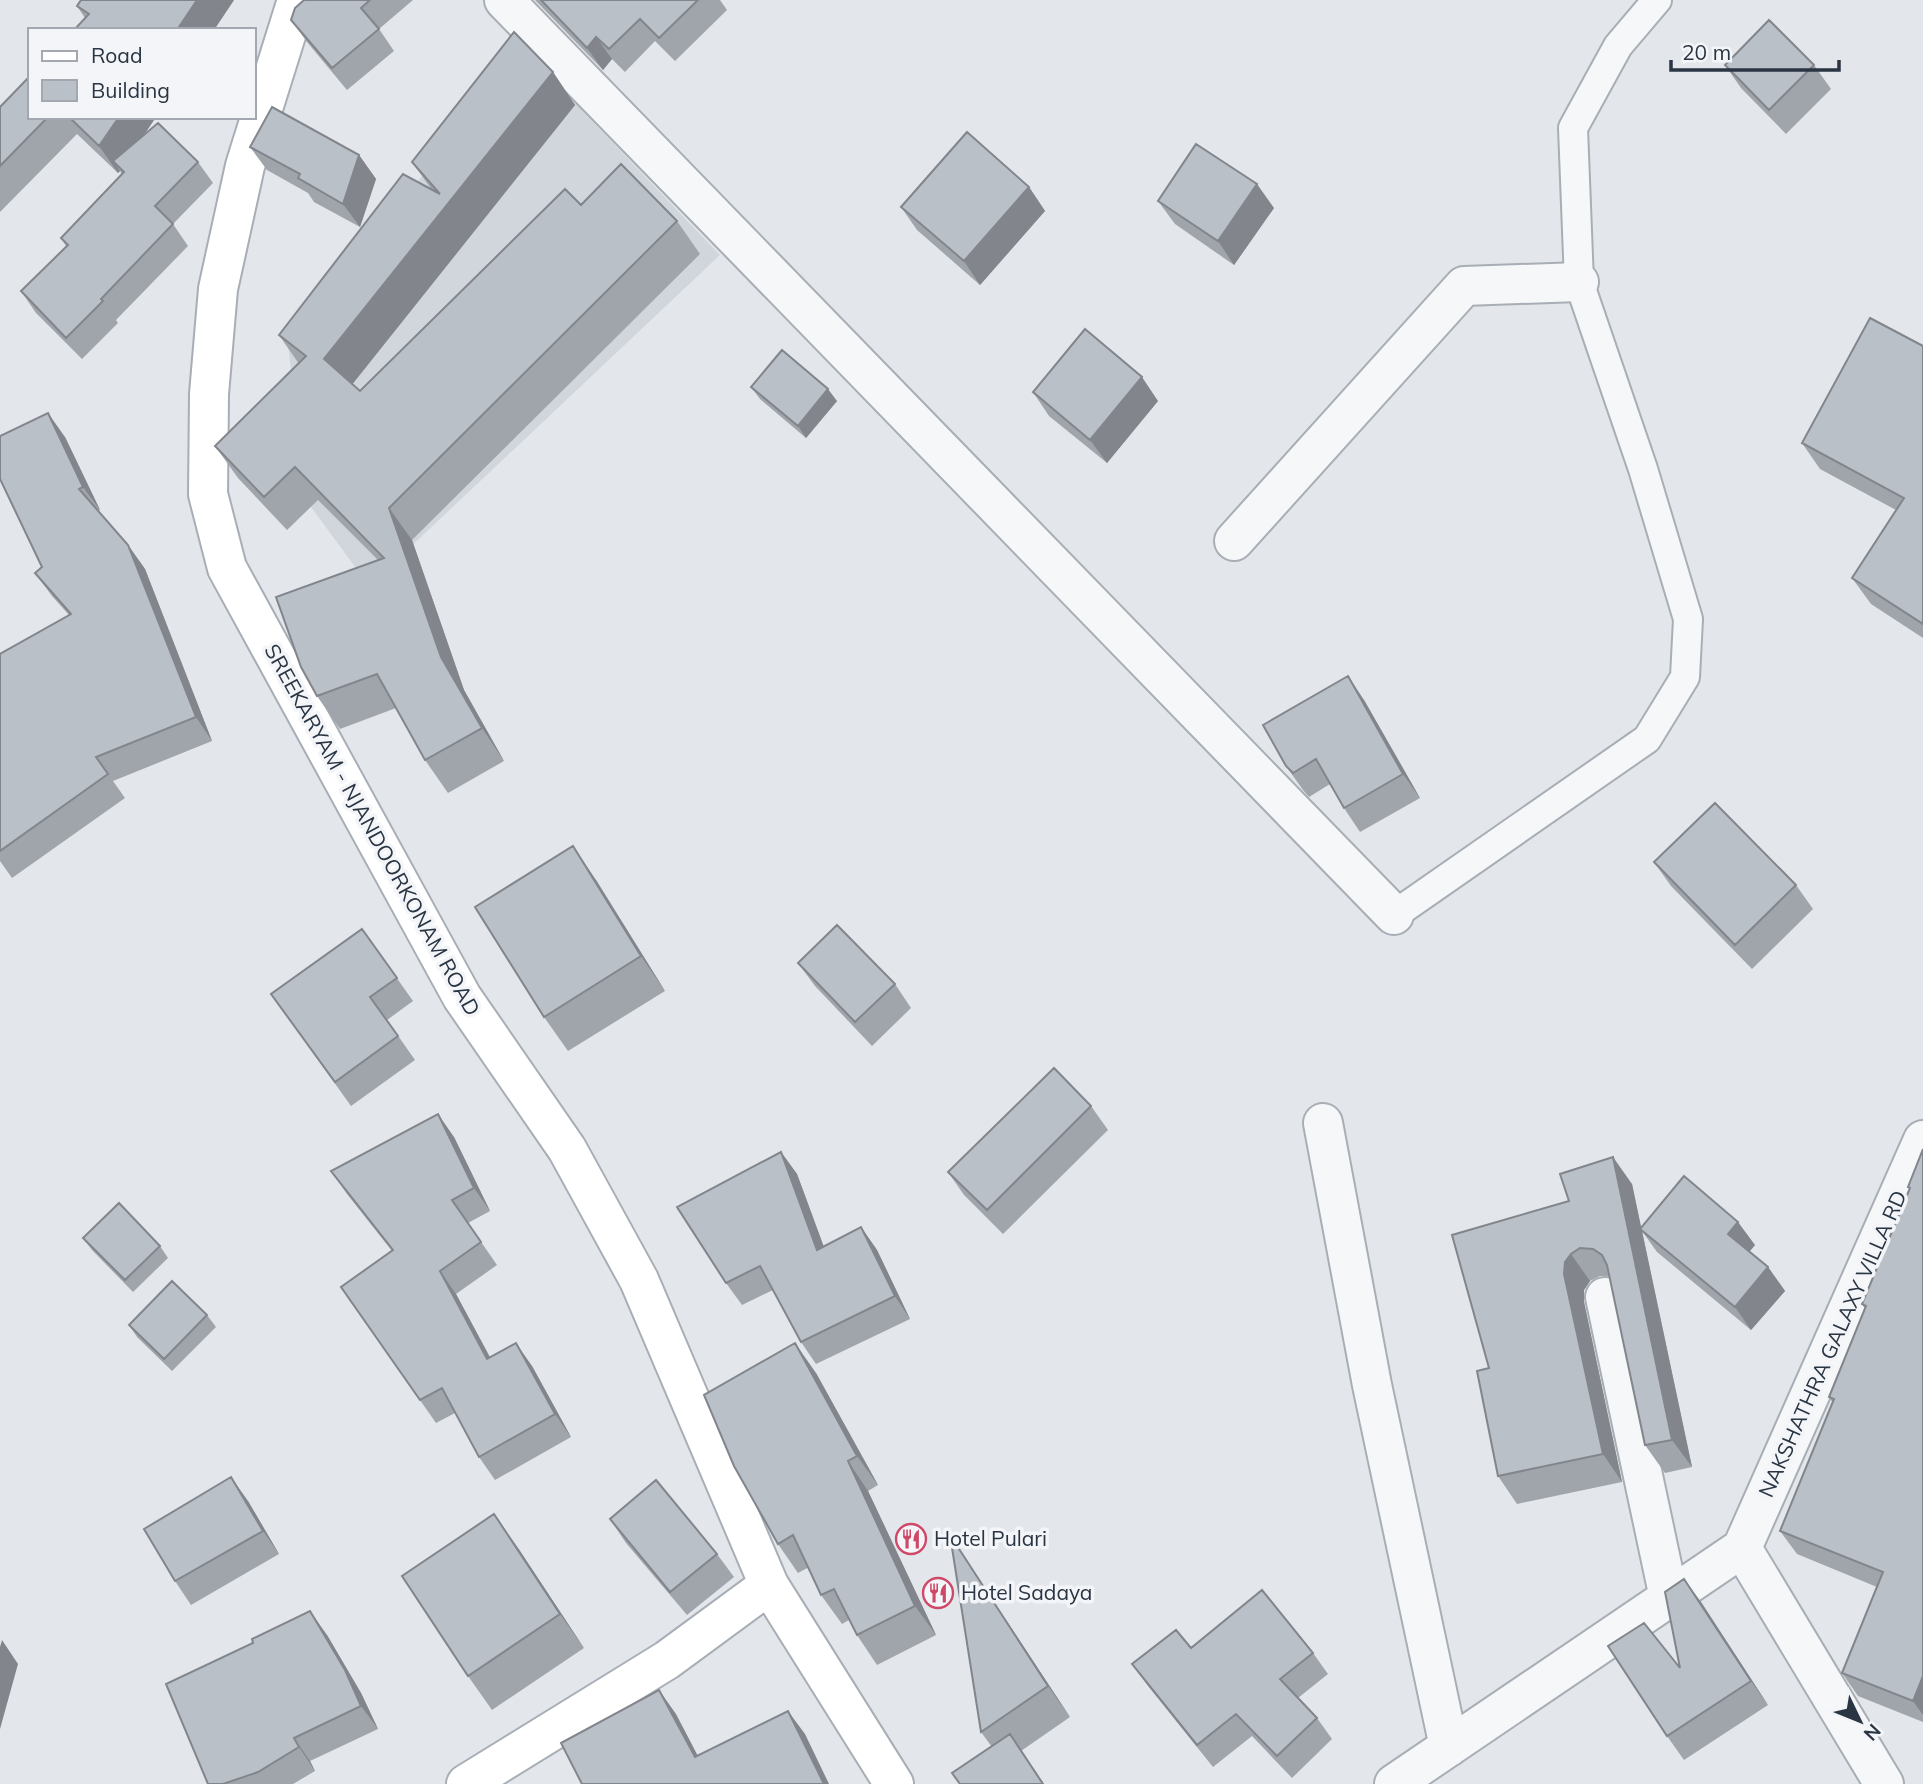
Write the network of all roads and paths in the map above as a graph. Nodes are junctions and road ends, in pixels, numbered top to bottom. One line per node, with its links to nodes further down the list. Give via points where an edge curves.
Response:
1 (297, 0): 11 (main road, SREEKARYAM - NJANDOORKONAM ROAD, via 245,166 218,289 209,394 208,494 227,568 462,997 567,1149 639,1280)
2 (504, 0): 6 (street)
3 (1657, 0): 4 (lane, via 1618,47 1573,128)
4 (1579, 282): 5 (street, via 1464,286); 6 (lane, via 1643,468 1688,619 1685,677 1647,739)
5 (1234, 541)
6 (1394, 915)
7 (1323, 1124): 13 (street, via 1372,1385)
8 (1923, 1140): 10 (street, NAKSHATHRA GALAXY VILLA RD)
9 (1605, 1297): 12 (street)
10 (1742, 1548): 12 (street); 17 (street)
11 (768, 1585): 14 (main road, via 667,1660); 15 (main road, SREEKARYAM - NJANDOORKONAM ROAD)
12 (1669, 1598): 13 (street)
13 (1449, 1747): 16 (street)
14 (466, 1784)
15 (894, 1784)
16 (1394, 1784)
17 (1884, 1784)

